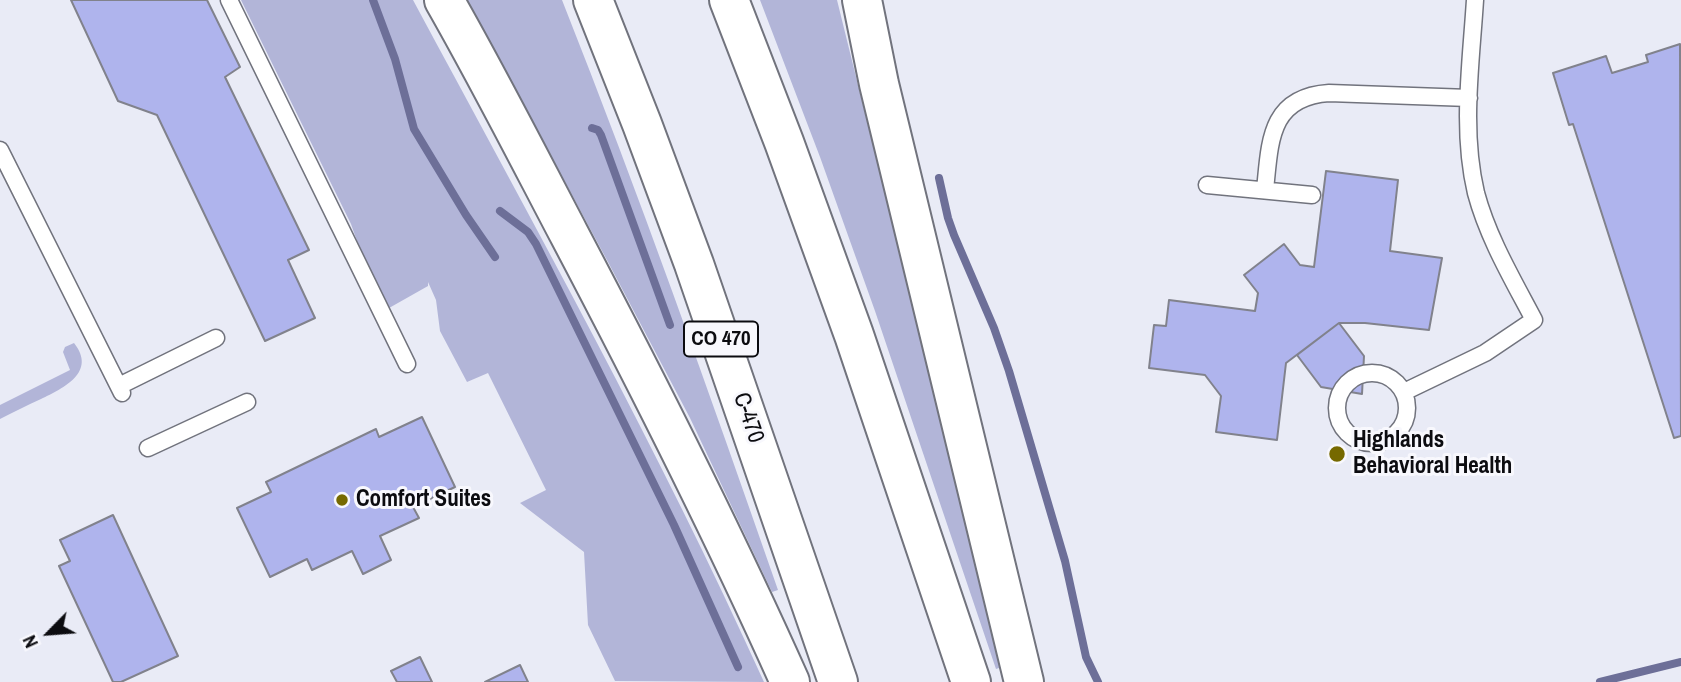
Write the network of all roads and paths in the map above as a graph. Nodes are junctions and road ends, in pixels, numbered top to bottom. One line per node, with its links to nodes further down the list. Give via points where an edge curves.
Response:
1 (229, 0): 13 (lane)
2 (444, 0): 17 (highway, via 679,446)
3 (593, 0): 18 (highway, C-470 / CO 470, via 694,264)
4 (729, 0): 19 (highway, via 853,335)
5 (862, 0): 20 (highway, via 878,84)
6 (1475, 0): 7 (lane)
7 (1469, 98): 10 (lane, via 1329,93 1305,97 1286,108 1278,120); 14 (lane, via 1469,145 1479,202 1534,320 1485,354)
8 (2, 158): 12 (lane, via 121,389)
9 (1207, 185): 10 (lane)
10 (1265, 190): 11 (lane)
11 (1312, 195)
12 (216, 338)
13 (407, 364)
14 (1404, 392): 14 (lane, via 1395,380 1382,374 1361,374 1341,391 1339,419 1355,439 1388,440 1406,419)
15 (247, 402): 16 (lane)
16 (148, 448)
17 (790, 682)
18 (838, 682)
19 (971, 682)
20 (1024, 682)

